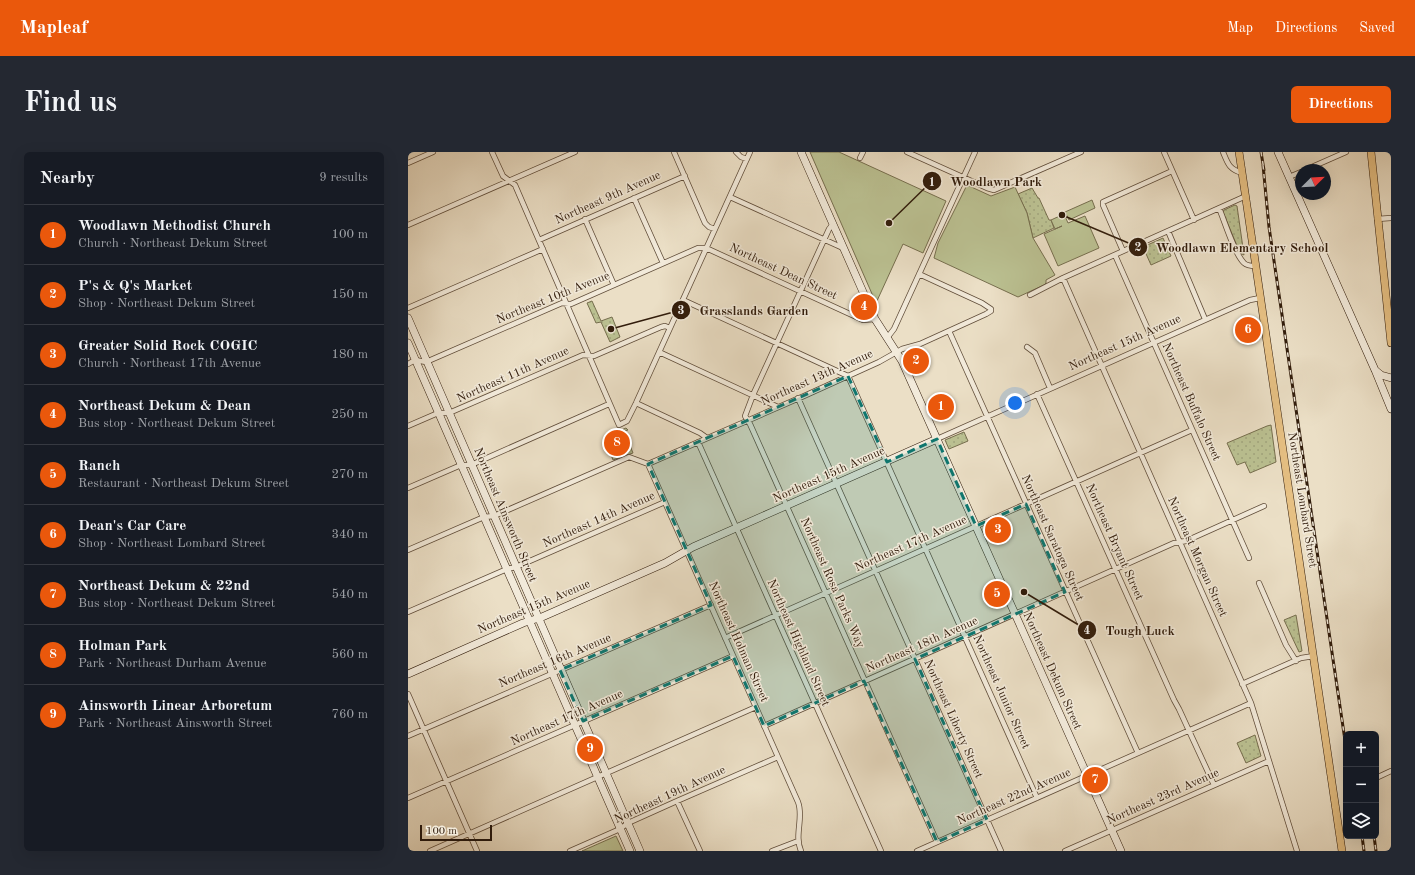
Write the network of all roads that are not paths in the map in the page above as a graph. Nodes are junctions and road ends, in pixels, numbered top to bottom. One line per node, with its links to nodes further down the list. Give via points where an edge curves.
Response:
1 (432, 152): 21 (street)
2 (492, 152): 29 (street, via 503,176)
3 (575, 152): 29 (street)
4 (674, 152): 26 (street)
5 (736, 152): 20 (street)
6 (750, 152): 20 (street)
7 (801, 152): 38 (street, Northeast Dekum Street)
8 (863, 152): 19 (street)
9 (907, 152): 28 (street)
10 (975, 152): 28 (street)
11 (1080, 152): 28 (street, via 992,190)
12 (1164, 152): 23 (street)
13 (1223, 152): 24 (street, via 1232,169)
14 (1239, 152): 24 (main road, Northeast Lombard Street)
15 (1278, 152): 27 (street)
16 (1346, 152): 18 (street)
17 (1371, 152): 36 (main road)
18 (1339, 153): 22 (street)
19 (860, 158)
20 (747, 159): 31 (street)
21 (408, 163)
22 (1317, 164)
23 (1172, 172): 37 (street); 47 (street, via 1102,205)
24 (1242, 173): 30 (main road, Northeast Lombard Street)
25 (1295, 174): 27 (street)
26 (685, 176): 32 (street, Northeast 9th Avenue); 40 (street, via 705,223)
27 (1289, 177): 78 (street)
28 (963, 178): 51 (street)
29 (510, 180): 39 (street); 42 (street, via 515,184)
30 (1246, 196): 33 (street); 50 (main road, Northeast Lombard Street)
31 (730, 197): 40 (street); 43 (street)
32 (634, 198): 35 (street, Northeast 9th Avenue); 49 (street)
33 (1219, 208): 37 (street); 50 (street, via 1242,260 1247,265)
34 (1391, 218): 36 (street)
35 (585, 219): 42 (street, Northeast 9th Avenue); 53 (street)
36 (1377, 219): 69 (main road)
37 (1194, 220): 41 (street)
38 (833, 224): 43 (street); 45 (street, Northeast Dekum Street)
39 (408, 225)
40 (715, 229): 44 (street)
41 (1168, 231): 47 (street); 62 (street)
42 (539, 240): 46 (street)
43 (824, 240): 45 (street); 54 (street)
44 (706, 248): 49 (street, Northeast 10th Avenue, via 698,248); 54 (street, Northeast Dean Street); 57 (street)
45 (843, 248): 61 (street, Northeast Dekum Street)
46 (543, 249): 58 (street); 59 (street)
47 (1123, 251): 48 (street)
48 (1115, 255): 52 (street); 66 (street, Northeast Buffalo Street)
49 (663, 263): 53 (street, Northeast 10th Avenue)
50 (1256, 266): 56 (main road, Northeast Lombard Street)
51 (919, 274): 64 (street, Northeast 13th Avenue, via 991,309 986,314); 65 (street, via 894,329)
52 (1063, 278): 55 (street); 77 (street, Northeast Morgan Street)
53 (614, 285): 58 (street, Northeast 10th Avenue, via 571,304)
54 (800, 291): 61 (street, Northeast Dean Street, via 863,320); 68 (street)
55 (1030, 295)
56 (1260, 298): 62 (street, Northeast 15th Avenue); 136 (main road, Northeast Lombard Street)
57 (683, 300): 63 (street); 68 (street)
58 (566, 303): 73 (street); 75 (street, Northeast 10th Avenue, via 562,302)
59 (408, 308)
60 (408, 318): 75 (street, Northeast Ainsworth Street)
61 (875, 319): 65 (street, Northeast Dekum Street)
62 (1206, 319): 66 (street, Northeast 15th Avenue)
63 (670, 328): 71 (street); 73 (street, Northeast 11th Avenue, via 661,327 594,356)
64 (949, 331): 72 (street, Northeast 13th Avenue); 91 (street, Northeast Saratoga Street)
65 (887, 338): 72 (street, Northeast Dekum Street)
66 (1154, 342): 77 (street, Northeast 15th Avenue); 94 (street, Northeast Buffalo Street)
67 (408, 343): 74 (street, Northeast Ainsworth Street)
68 (777, 343): 79 (street); 83 (street)
69 (1391, 343)
70 (1027, 347): 81 (street, via 1035,353)
71 (659, 352): 83 (street); 85 (street)
72 (896, 352): 79 (street, Northeast 13th Avenue); 96 (street, Northeast Dekum Street)
73 (589, 355): 86 (street); 90 (street, Northeast 11th Avenue, via 583,355)
74 (415, 360): 75 (street); 76 (street); 89 (street, Northeast Ainsworth Street)
75 (426, 362): 90 (street, Northeast Ainsworth Street)
76 (408, 364)
77 (1101, 365): 81 (street, Northeast 15th Avenue); 98 (street, Northeast Morgan Street)
78 (1375, 370): 80 (street); 88 (street)
79 (848, 376): 84 (street, Northeast 13th Avenue); 99 (street, Northeast Junior Street)
80 (1391, 378)
81 (1050, 388): 82 (street, Northeast 15th Avenue)
82 (1037, 394): 91 (street, Northeast 15th Avenue); 103 (street, Northeast Bryant Street)
83 (753, 395): 87 (street); 92 (street, via 745,414)
84 (798, 398): 87 (street, Northeast 13th Avenue); 104 (street, Northeast Liberty Street)
85 (636, 403): 86 (street, via 627,421 619,425); 95 (street)
86 (609, 404): 102 (street)
87 (778, 406): 92 (street, Northeast 13th Avenue)
88 (1391, 409)
89 (438, 413): 90 (street, Northeast 11th Avenue); 93 (street, Northeast 11th Avenue); 101 (street, Northeast Ainsworth Street)
90 (449, 413): 102 (street, Northeast Ainsworth Street)
91 (987, 416): 96 (street, Northeast 15th Avenue); 107 (street, Northeast Saratoga Street)
92 (746, 420): 95 (street, Northeast 13th Avenue); 108 (street, Northeast Rosa Parks Way)
93 (408, 426)
94 (1192, 430): 98 (street, Northeast 17th Avenue); 112 (street, Northeast Buffalo Street)
95 (707, 438): 97 (street, Northeast 13th Avenue)
96 (937, 439): 99 (street, Northeast 15th Avenue); 113 (street, Northeast Dekum Street)
97 (698, 442): 100 (street, Northeast 13th Avenue); 114 (street, Northeast Highland Street)
98 (1140, 453): 103 (street, Northeast 17th Avenue); 115 (street, Northeast Morgan Street)
99 (887, 462): 104 (street, Northeast 15th Avenue); 116 (street, Northeast Junior Street)
100 (648, 464): 106 (street, Northeast Holman Street); 110 (street, via 629,457)
101 (461, 465): 102 (street); 105 (street); 111 (street, Northeast Ainsworth Street)
102 (471, 465): 110 (street, Northeast Ainsworth Street)
103 (1076, 482): 107 (street, Northeast 17th Avenue); 122 (street, Northeast Bryant Street)
104 (837, 484): 108 (street, Northeast 15th Avenue); 123 (street, Northeast Liberty Street)
105 (408, 488)
106 (665, 502): 118 (street, Northeast Holman Street); 120 (street, Northeast 14th Avenue)
107 (1026, 504): 113 (street, Northeast 17th Avenue); 125 (street, Northeast Saratoga Street)
108 (787, 506): 114 (street, Northeast 15th Avenue); 126 (street, Northeast Rosa Parks Way)
109 (1264, 506): 112 (street, Northeast 18th Avenue)
110 (494, 516): 111 (street); 120 (street, Northeast Ainsworth Street)
111 (484, 517): 117 (street); 121 (street, Northeast Ainsworth Street)
112 (1232, 520): 115 (street, Northeast 18th Avenue); 119 (street, Northeast Buffalo Street)
113 (976, 526): 116 (street, Northeast 17th Avenue); 129 (street, Northeast Dekum Street)
114 (736, 529): 118 (street, Northeast 15th Avenue); 130 (street, Northeast Highland Street)
115 (1179, 542): 122 (street, Northeast 18th Avenue); 143 (street, Northeast Morgan Street)
116 (926, 549): 123 (street, Northeast 17th Avenue); 133 (street, Northeast Junior Street)
117 (408, 550)
118 (687, 551): 127 (street, Northeast Holman Street); 131 (street, Northeast 15th Avenue)
119 (1249, 558)
120 (516, 568): 121 (street, Northeast 14th Avenue); 131 (street, Northeast Ainsworth Street)
121 (507, 569): 128 (street, Northeast 14th Avenue); 132 (street, Northeast Ainsworth Street)
122 (1115, 569): 125 (street, Northeast 18th Avenue); 152 (street, Northeast Bryant Street)
123 (876, 571): 126 (street, Northeast 17th Avenue); 137 (street, Northeast Liberty Street)
124 (1259, 582): 138 (street, via 1286,645)
125 (1065, 592): 129 (street, Northeast 18th Avenue); 154 (street, Northeast Saratoga Street)
126 (826, 594): 130 (street, Northeast 17th Avenue); 142 (street, Northeast Rosa Parks Way)
127 (711, 604): 134 (street, Northeast Holman Street); 139 (street, Northeast 16th Avenue)
128 (408, 612)
129 (1015, 614): 133 (street, Northeast 18th Avenue); 159 (street, Northeast Dekum Street)
130 (775, 616): 134 (street, Northeast 17th Avenue); 146 (street, Northeast Highland Street)
131 (538, 618): 132 (street, Northeast 15th Avenue); 139 (street, Northeast Ainsworth Street)
132 (529, 621): 140 (street, Northeast Ainsworth Street); 141 (street, Northeast 15th Avenue)
133 (965, 636): 137 (street, Northeast 18th Avenue); 165 (street, Northeast Junior Street)
134 (726, 638): 135 (street, Northeast Holman Street)
135 (733, 656): 147 (street, Northeast Holman Street); 148 (street, Northeast 17th Avenue)
136 (1314, 656): 138 (street); 188 (main road, Northeast Lombard Street)
137 (915, 659): 142 (street, Northeast 18th Avenue); 167 (street, Northeast Liberty Street)
138 (1296, 661): 143 (street)
139 (560, 670): 140 (street, Northeast 16th Avenue); 148 (street, Northeast Ainsworth Street)
140 (552, 673): 149 (street, Northeast Ainsworth Street); 151 (street, Northeast 16th Avenue)
141 (408, 674)
142 (864, 681): 146 (street, Northeast 18th Avenue); 173 (street, Northeast Rosa Parks Way)
143 (1242, 684): 145 (street, Northeast Morgan Street)
144 (408, 694): 151 (street)
145 (1251, 703): 152 (street, Northeast 22nd Avenue); 156 (street, Northeast Morgan Street)
146 (815, 704): 150 (street, Northeast 18th Avenue); 182 (street, Northeast Highland Street)
147 (756, 707): 150 (street, Northeast Holman Street); 158 (street)
148 (583, 721): 149 (street, Northeast 17th Avenue); 158 (street, Northeast Ainsworth Street)
149 (575, 726): 161 (street, Northeast Ainsworth Street); 162 (street, Northeast 17th Avenue)
150 (764, 726): 155 (street, Northeast Holman Street)
151 (423, 729): 153 (street, Northeast 16th Avenue); 162 (street)
152 (1188, 731): 154 (street, Northeast 22nd Avenue); 163 (street, Northeast Bryant Street)
153 (408, 736)
154 (1138, 753): 159 (street, Northeast 22nd Avenue)
155 (778, 757): 166 (street, Northeast 19th Avenue); 172 (street, Northeast Holman Street, via 800,807)
156 (1269, 761): 163 (street, Northeast 23rd Avenue); 187 (street, Northeast Morgan Street)
157 (1391, 771): 160 (street)
158 (605, 773): 161 (street); 168 (street, Northeast Ainsworth Street)
159 (1087, 775): 165 (street, Northeast 22nd Avenue); 170 (street, Northeast Dekum Street)
160 (1379, 777)
161 (597, 778): 169 (street, Northeast Ainsworth Street); 171 (street)
162 (446, 782): 164 (street, Northeast 17th Avenue); 171 (street)
163 (1214, 785): 170 (street, Northeast 23rd Avenue)
164 (408, 798)
165 (1037, 798): 167 (street, Northeast 22nd Avenue)
166 (677, 801): 168 (street, Northeast 19th Avenue); 179 (street)
167 (987, 820): 173 (street, Northeast 22nd Avenue); 184 (street, Northeast Liberty Street)
168 (628, 824): 169 (street, Northeast 19th Avenue); 178 (street, Northeast Ainsworth Street)
169 (620, 829): 176 (street, Northeast 19th Avenue); 177 (street, Northeast Ainsworth Street)
170 (1112, 830): 185 (street, Northeast 23rd Avenue); 186 (street, Northeast Dekum Street)
171 (469, 834): 174 (street); 175 (street)
172 (798, 841): 180 (street); 181 (street, Northeast Holman Street)
173 (937, 842): 183 (street, Northeast 22nd Avenue)
174 (430, 851)
175 (477, 851)
176 (570, 851)
177 (630, 851)
178 (640, 851)
179 (700, 851)
180 (772, 851)
181 (801, 851)
182 (881, 851)
183 (917, 851)
184 (1001, 851)
185 (1065, 851)
186 (1121, 851)
187 (1297, 851)
188 (1342, 851)

